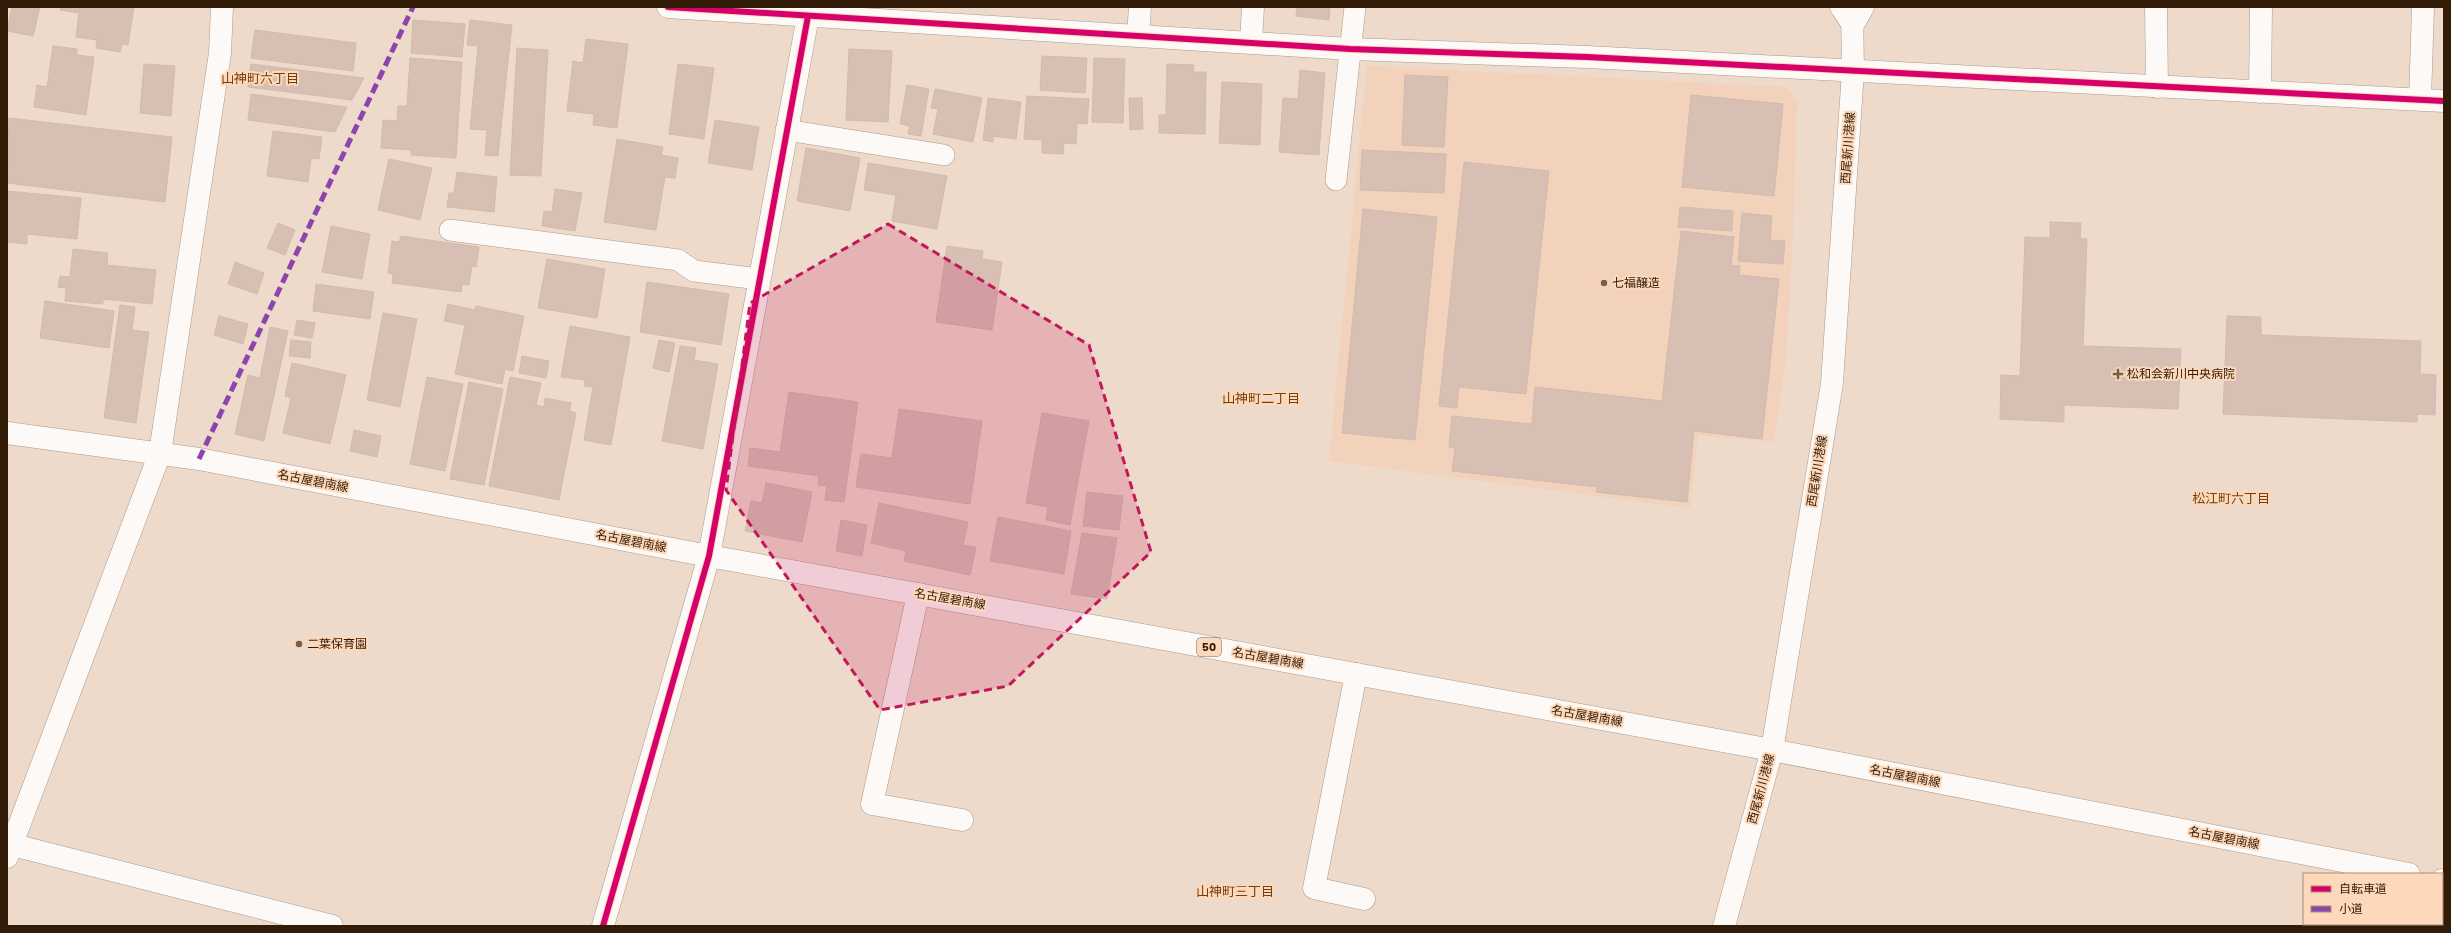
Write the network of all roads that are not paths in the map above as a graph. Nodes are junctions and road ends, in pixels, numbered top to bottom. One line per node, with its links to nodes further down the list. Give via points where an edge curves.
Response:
1 (222, 7): 28 (street, via 220,53)
2 (668, 7): 10 (street)
3 (1140, 7): 14 (street)
4 (1253, 7): 15 (street)
5 (1355, 7): 16 (lane)
6 (1841, 7): 11 (street)
7 (2156, 7): 18 (street)
8 (2262, 7): 19 (street)
9 (2423, 7): 20 (street)
10 (739, 9): 12 (street)
11 (1856, 13): 17 (street, 西尾新川港線)
12 (808, 16): 13 (street); 22 (street)
13 (940, 16): 14 (street)
14 (1138, 34): 15 (street)
15 (1251, 43): 16 (street)
16 (1350, 49): 17 (street, via 1588,57); 24 (lane)
17 (1853, 71): 18 (street); 32 (street, 西尾新川港線, via 1832,383)
18 (2157, 87): 19 (street)
19 (2260, 92): 20 (street)
20 (2420, 100): 21 (street)
21 (2444, 101)
22 (786, 130): 23 (lane); 26 (street)
23 (944, 155)
24 (1336, 180)
25 (450, 230): 26 (lane, via 678,260 694,271)
26 (759, 279): 29 (street)
27 (7, 433): 28 (street, 名古屋碧南線 / 50)
28 (160, 453): 29 (street, 名古屋碧南線 / 50); 34 (street)
29 (709, 556): 30 (street, 名古屋碧南線 / 50); 38 (street)
30 (918, 594): 31 (street, 名古屋碧南線 / 50); 33 (street, via 872,804)
31 (1356, 674): 32 (street, 名古屋碧南線 / 50); 36 (street, via 1314,888)
32 (1772, 750): 35 (street, 名古屋碧南線 / 50); 39 (street, 西尾新川港線)
33 (962, 820)
34 (10, 851): 37 (street)
35 (2405, 873)
36 (1364, 899)
37 (332, 926)
38 (603, 926)
39 (1724, 926)

